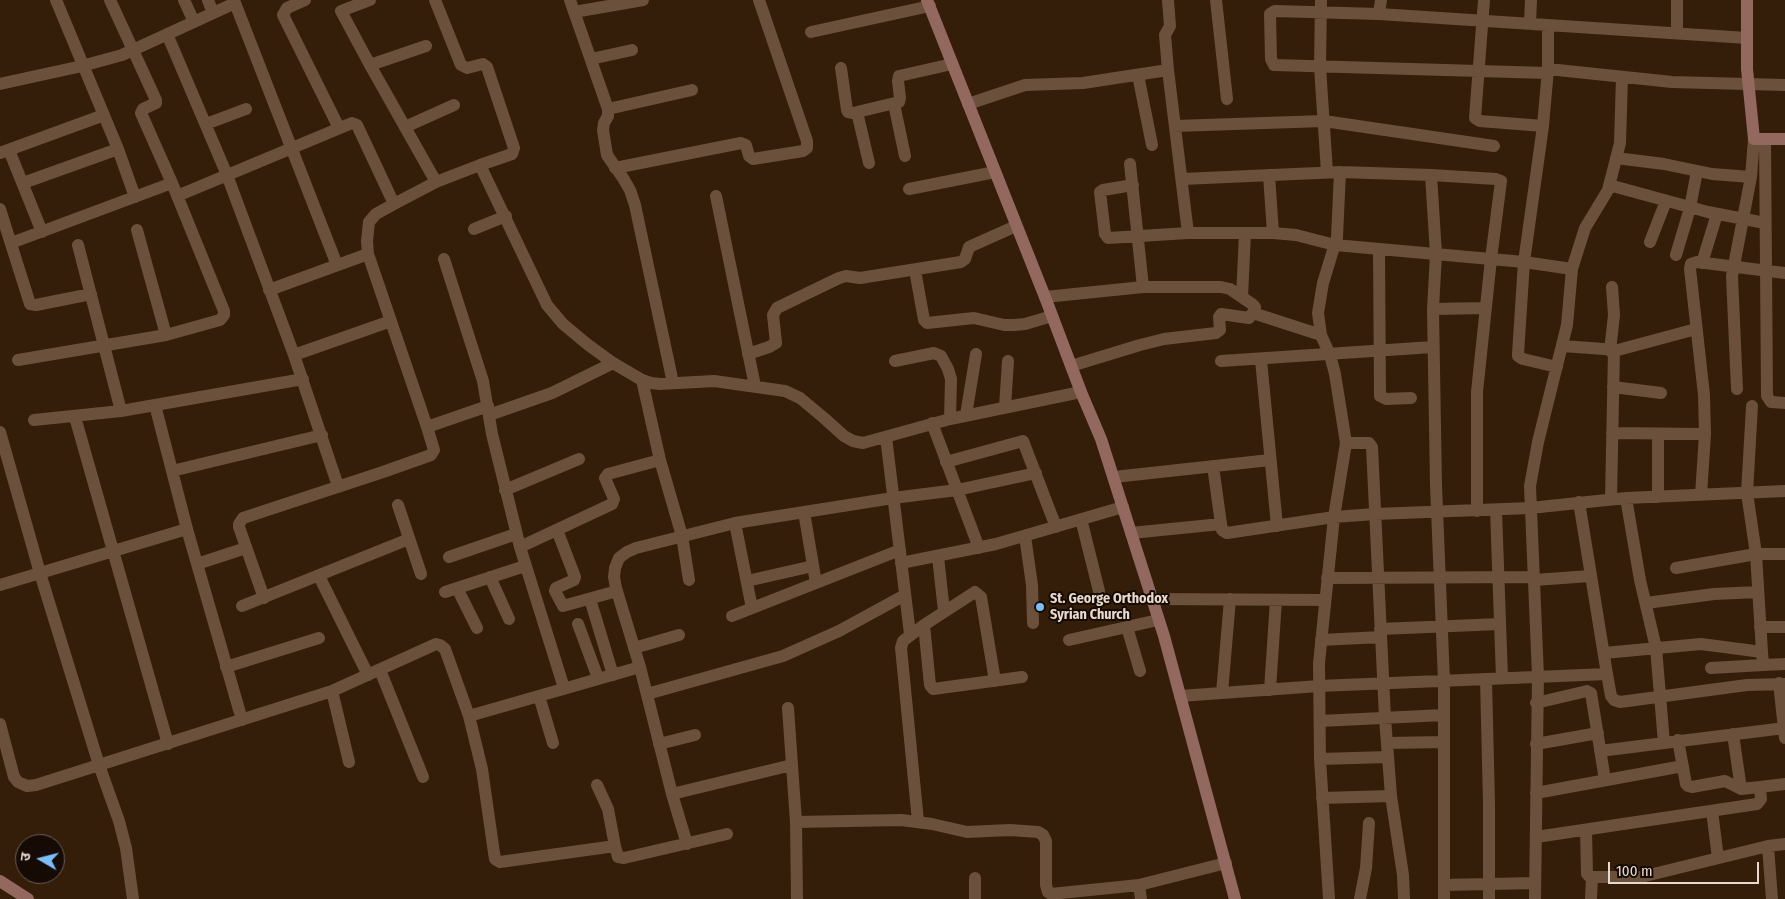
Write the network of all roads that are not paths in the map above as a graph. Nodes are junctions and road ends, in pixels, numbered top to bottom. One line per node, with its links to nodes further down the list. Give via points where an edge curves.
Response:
1 (56, 0): 38 (street)
2 (110, 0): 33 (street)
3 (184, 0): 25 (street)
4 (208, 0): 22 (street)
5 (305, 0): 63 (street, via 285,9 283,15)
6 (370, 0): 19 (street)
7 (434, 0): 75 (street, via 461,65 467,68 483,64 487,67 514,148 512,154)
8 (643, 0): 20 (street)
9 (759, 0): 76 (street, via 807,148 753,159 746,145 741,143)
10 (1168, 0): 41 (street, via 1170,26 1165,35)
11 (1216, 0): 50 (street)
12 (1381, 0): 23 (street)
13 (1484, 0): 24 (street)
14 (1530, 0): 26 (street)
15 (1677, 0): 29 (street)
16 (1747, 0): 31 (main road)
17 (234, 1): 22 (street); 69 (street)
18 (928, 3): 28 (street); 36 (main road)
19 (339, 6): 37 (street)
20 (572, 6): 35 (street)
21 (1321, 6): 23 (street); 39 (street); 39 (street, via 1270,14 1272,63 1277,66)
22 (214, 13): 25 (street)
23 (1379, 14): 24 (street)
24 (1482, 20): 26 (street); 42 (street)
25 (194, 22): 30 (street)
26 (1530, 23): 27 (street)
27 (1548, 25): 29 (street); 43 (street)
28 (811, 32)
29 (1677, 32): 31 (street)
30 (167, 34): 33 (street); 59 (street)
31 (1747, 38): 47 (main road)
32 (426, 46): 37 (street)
33 (133, 50): 38 (street); 87 (street, via 156,102 141,113)
34 (632, 50): 35 (street)
35 (591, 59): 55 (street)
36 (952, 64): 51 (street, via 899,76 900,101); 52 (main road)
37 (370, 65): 62 (street)
38 (82, 66): 46 (street); 57 (street)
39 (1320, 67): 42 (street); 58 (street)
40 (840, 68): 56 (street, via 847,110)
41 (1168, 70): 44 (street); 60 (street)
42 (1479, 70): 43 (street); 61 (street, via 1477,120)
43 (1547, 71): 45 (street); 61 (street)
44 (1138, 75): 52 (street, via 1083,83 1026,85); 66 (street)
45 (1622, 77): 47 (street, via 1695,83); 72 (street, via 1620,143)
46 (1, 80)
47 (1748, 83): 48 (street); 64 (main road)
48 (1785, 85)
49 (692, 90): 55 (street)
50 (1227, 100)
51 (894, 104): 56 (street); 71 (street)
52 (968, 104): 78 (main road)
53 (454, 105): 62 (street)
54 (246, 109): 59 (street)
55 (608, 109): 76 (street, via 603,130 607,155)
56 (857, 112): 73 (street)
57 (104, 115): 68 (street); 70 (street)
58 (1324, 121): 60 (street); 67 (street); 79 (street)
59 (206, 124): 82 (street)
60 (1175, 126): 84 (street)
61 (1543, 126): 120 (street)
62 (405, 127): 85 (street)
63 (340, 128): 69 (street); 95 (street, via 352,123 357,125)
64 (1760, 139): 65 (main road); 83 (street); 101 (street)
65 (1785, 139)
66 (1152, 145)
67 (1494, 146)
68 (118, 149): 86 (street); 93 (street)
69 (291, 149): 82 (street); 122 (street)
70 (4, 151): 86 (street)
71 (904, 156)
72 (1616, 158): 77 (street); 89 (street)
73 (869, 163)
74 (1130, 164): 88 (street)
75 (480, 165): 85 (street); 99 (street)
76 (615, 168): 161 (street, via 630,190 635,205)
77 (1697, 171): 83 (street); 96 (street)
78 (995, 172): 90 (street); 102 (main road)
79 (1334, 172): 80 (street); 81 (street); 113 (street, via 1338,237)
80 (1269, 175): 84 (street); 108 (street)
81 (1431, 175): 116 (street); 119 (street, via 1501,181)
82 (227, 176): 91 (street); 130 (street)
83 (1751, 177): 100 (street)
84 (1182, 179): 106 (street)
85 (436, 182): 95 (street)
86 (23, 183): 105 (street)
87 (172, 183): 91 (street); 93 (street)
88 (1133, 185): 109 (street); 109 (street, via 1103,190 1100,194 1106,236)
89 (1609, 185): 94 (street); 124 (street, via 1585,228)
90 (909, 189)
91 (177, 196): 140 (street, via 224,315 220,320)
92 (716, 196): 147 (street)
93 (135, 197): 105 (street)
94 (1666, 201): 96 (street); 110 (street)
95 (394, 204): 115 (street, via 369,222)
96 (1690, 208): 98 (street); 117 (street)
97 (0, 209): 111 (street)
98 (1717, 214): 100 (street); 121 (street)
99 (506, 216): 103 (street); 156 (street, via 547,304 563,324)
100 (1742, 219): 101 (street); 123 (street)
101 (1766, 223): 126 (street)
102 (1016, 226): 125 (street, via 972,245 966,259 961,262); 132 (main road)
103 (474, 229)
104 (137, 230): 140 (street)
105 (42, 232): 111 (street)
106 (1188, 233): 107 (street); 109 (street)
107 (1245, 233): 108 (street); 133 (street)
108 (1272, 233): 113 (street, via 1296,235)
109 (1139, 236): 128 (street)
110 (1650, 242)
111 (11, 244): 131 (street, via 30,304)
112 (78, 245): 131 (street)
113 (1335, 245): 114 (street); 141 (street, via 1318,313)
114 (1379, 249): 116 (street); 145 (street)
115 (368, 254): 122 (street); 138 (street)
116 (1436, 254): 119 (street); 135 (street)
117 (1676, 255)
118 (444, 259): 172 (street)
119 (1490, 259): 120 (street); 134 (street)
120 (1524, 262): 124 (street); 158 (street, via 1518,356)
121 (1702, 263): 123 (street); 139 (street, via 1694,262 1690,266)
122 (337, 265): 130 (street)
123 (1732, 267): 126 (street); 164 (street)
124 (1572, 269): 143 (street)
125 (915, 270): 137 (street, via 927,323 974,318 1014,325); 147 (street, via 860,278 846,276 777,308 772,315 776,343)
126 (1766, 271): 127 (street); 168 (street, via 1767,396 1771,402)
127 (1785, 273)
128 (1143, 287): 132 (street); 133 (street, via 1221,287)
129 (1612, 287): 146 (street)
130 (269, 290): 149 (street)
131 (91, 294): 142 (street)
132 (1045, 297): 137 (main road)
133 (1242, 297): 136 (street, via 1254,306)
134 (1486, 308): 135 (street); 209 (street, via 1477,392)
135 (1434, 309): 144 (street)
136 (1253, 313): 141 (street); 157 (street, via 1249,318 1221,314 1220,330 1216,333 1140,345)
137 (1052, 316): 157 (main road)
138 (391, 321): 149 (street); 179 (street)
139 (1696, 329): 146 (street); 183 (street)
140 (166, 335): 142 (street)
141 (1321, 335): 150 (street)
142 (104, 345): 151 (street); 173 (street)
143 (1562, 346): 146 (street); 158 (street)
144 (1434, 347): 145 (street); 212 (street)
145 (1380, 350): 150 (street); 167 (street, via 1380,396 1386,399)
146 (1612, 350): 163 (street)
147 (748, 354): 162 (street)
148 (976, 354): 174 (street)
149 (294, 355): 159 (street)
150 (1330, 355): 152 (street); 186 (street)
151 (18, 360)
152 (1261, 360): 155 (street); 189 (street)
153 (895, 361): 176 (street, via 934,353 941,356 951,379)
154 (1008, 361): 171 (street)
155 (1221, 361)
156 (613, 363): 160 (street); 172 (street, via 552,393)
157 (1071, 366): 165 (main road)
158 (1557, 367): 208 (street, via 1533,464)
159 (303, 379): 169 (street); 184 (street)
160 (642, 380): 161 (street); 188 (street)
161 (673, 383): 162 (street, via 714,381)
162 (755, 386): 185 (street, via 777,389 800,398 853,442)
163 (1613, 387): 166 (street); 181 (street)
164 (1737, 389)
165 (1081, 392): 171 (street); 194 (main road)
166 (1661, 393)
167 (1411, 398)
168 (1785, 403)
169 (155, 405): 173 (street); 192 (street)
170 (1752, 406): 199 (street)
171 (1005, 407): 174 (street)
172 (489, 410): 179 (street); 196 (street)
173 (121, 411): 175 (street)
174 (966, 415): 176 (street)
175 (76, 417): 177 (street); 231 (street)
176 (950, 418): 178 (street)
177 (34, 420)
178 (932, 424): 185 (street); 190 (street)
179 (427, 427): 195 (street, via 434,450 430,455)
180 (0, 432): 241 (street)
181 (1612, 433): 182 (street); 204 (street)
182 (1658, 434): 183 (street); 201 (street)
183 (1705, 434): 200 (street)
184 (322, 435): 192 (street); 195 (street)
185 (886, 437): 202 (street)
186 (1346, 444): 213 (street, via 1369,443 1372,447); 214 (street)
187 (579, 459): 196 (street)
188 (660, 460): 221 (street, via 608,474 605,478 614,503); 224 (street)
189 (1270, 460): 191 (street); 218 (street)
190 (946, 462): 193 (street, via 1023,442); 197 (street)
191 (1213, 466): 194 (street); 217 (street)
192 (172, 471): 220 (street)
193 (1036, 473): 197 (street); 219 (street)
194 (1114, 477): 207 (main road)
195 (338, 486): 228 (street, via 243,518 239,527)
196 (505, 490): 223 (street)
197 (957, 490): 202 (street); 229 (street)
198 (1785, 491): 199 (street)
199 (1747, 493): 200 (street); 232 (street)
200 (1701, 495): 201 (street)
201 (1658, 497): 203 (street)
202 (893, 498): 211 (street); 230 (street)
203 (1626, 498): 204 (street); 267 (street)
204 (1611, 499): 205 (street)
205 (1579, 502): 208 (street); 244 (street)
206 (398, 505): 226 (street)
207 (1123, 507): 215 (street); 222 (main road)
208 (1530, 508): 210 (street); 250 (street)
209 (1477, 510): 210 (street); 212 (street)
210 (1496, 510): 247 (street)
211 (804, 512): 216 (street); 239 (street)
212 (1437, 512): 213 (street); 246 (street)
213 (1375, 514): 214 (street); 249 (street)
214 (1334, 517): 218 (street); 248 (street)
215 (1081, 519): 219 (street); 257 (street)
216 (735, 523): 224 (street); 252 (street)
217 (1221, 524): 218 (street, via 1222,530 1227,532); 222 (street)
218 (1276, 526)
219 (1056, 527): 225 (street)
220 (187, 529): 231 (street); 237 (street)
221 (557, 530): 227 (street); 262 (street, via 575,577 556,588 556,592 563,606)
222 (1131, 533): 263 (main road)
223 (516, 534): 227 (street); 234 (street)
224 (682, 536): 251 (street); 256 (street, via 636,548 619,558 614,577)
225 (1025, 536): 229 (street); 274 (street)
226 (409, 538): 242 (street); 243 (street)
227 (520, 547): 238 (street)
228 (246, 548): 237 (street); 261 (street)
229 (979, 548): 235 (street)
230 (900, 550): 236 (street); 253 (street)
231 (113, 552): 241 (street); 337 (street)
232 (1756, 554): 233 (street); 240 (street); 259 (street)
233 (1785, 554)
234 (449, 557)
235 (938, 557): 236 (street); 270 (street)
236 (901, 563): 260 (street)
237 (197, 564): 295 (street)
238 (525, 566): 245 (street); 312 (street)
239 (813, 566): 252 (street); 253 (street)
240 (1676, 568)
241 (40, 573): 254 (street); 344 (street)
242 (421, 574)
243 (319, 576): 261 (street); 299 (street)
244 (1590, 576): 250 (street); 292 (street)
245 (490, 577): 255 (street); 272 (street)
246 (1440, 577): 247 (street); 249 (street); 278 (street)
247 (1498, 577): 250 (street); 276 (street)
248 (1327, 578): 249 (street); 266 (street)
249 (1378, 578): 283 (street)
250 (1535, 578): 302 (street)
251 (689, 580)
252 (747, 580): 269 (street)
253 (816, 583): 269 (street)
254 (0, 585)
255 (457, 588): 258 (street); 282 (street)
256 (617, 591): 262 (street); 289 (street)
257 (1099, 591)
258 (445, 592)
259 (1758, 592): 267 (street, via 1714,594); 280 (street)
260 (905, 595): 284 (street); 316 (street, via 839,631 783,656)
261 (264, 598): 268 (street)
262 (590, 599): 300 (street)
263 (1152, 599): 264 (street); 273 (main road)
264 (1230, 599): 265 (street); 315 (street)
265 (1276, 600): 266 (street); 313 (street)
266 (1325, 600): 288 (street)
267 (1646, 604): 290 (street)
268 (242, 606)
269 (752, 608): 271 (street)
270 (944, 611): 277 (street); 307 (street, via 973,592 980,595)
271 (732, 616)
272 (509, 619)
273 (1158, 620): 279 (street); 318 (main road)
274 (1033, 623)
275 (578, 624): 304 (street)
276 (1500, 624): 278 (street); 305 (street)
277 (924, 625): 284 (street); 307 (street, via 932,688)
278 (1442, 626): 283 (street); 308 (street)
279 (1127, 627): 287 (street); 298 (street)
280 (1760, 627): 281 (street); 291 (street)
281 (1785, 627)
282 (477, 628)
283 (1380, 633): 288 (street); 310 (street)
284 (910, 634): 358 (street, via 901,648)
285 (679, 635): 289 (street)
286 (319, 638): 295 (street)
287 (1069, 640)
288 (1321, 640): 311 (street)
289 (634, 648): 296 (street)
290 (1656, 648): 291 (street, via 1701,644); 292 (street); 319 (street)
291 (1762, 652): 294 (street)
292 (1604, 653): 301 (street)
293 (1785, 664): 294 (street)
294 (1763, 666): 297 (street)
295 (226, 667): 325 (street)
296 (640, 667): 300 (street); 316 (street)
297 (1711, 668)
298 (1140, 671)
299 (374, 672): 314 (street); 323 (street, via 433,645 440,645 445,649); 347 (street)
300 (613, 674): 304 (street)
301 (1607, 674): 302 (street); 319 (street, via 1611,696 1617,702)
302 (1538, 676): 305 (street); 320 (street)
303 (1022, 677): 307 (street)
304 (598, 678): 312 (street)
305 (1502, 678): 306 (street)
306 (1486, 679): 308 (street); 374 (street)
307 (995, 681)
308 (1444, 681): 310 (street); 322 (street)
309 (1782, 683): 319 (street); 328 (street)
310 (1383, 684): 311 (street); 324 (street)
311 (1319, 686): 313 (street); 326 (street)
312 (564, 688): 317 (street)
313 (1270, 690): 315 (street)
314 (332, 691): 325 (street); 343 (street)
315 (1222, 693): 318 (street)
316 (647, 694): 338 (street)
317 (539, 696): 323 (street); 334 (street)
318 (1180, 696): 369 (main road)
319 (1660, 696): 336 (street)
320 (1536, 704): 329 (street, via 1590,692); 339 (street)
321 (788, 708): 345 (street)
322 (1444, 715): 324 (street); 333 (street)
323 (469, 716): 366 (street, via 482,769 495,859 505,862)
324 (1385, 718): 326 (street); 335 (street)
325 (242, 720): 337 (street)
326 (1320, 721): 342 (street)
327 (0, 724): 344 (street, via 14,777 22,785 36,785)
328 (1785, 731): 331 (street)
329 (1598, 733): 339 (street); 340 (street)
330 (695, 734): 338 (street)
331 (1733, 734): 332 (street); 352 (street)
332 (1678, 740): 336 (street); 346 (street)
333 (1444, 742): 335 (street); 376 (street)
334 (552, 743)
335 (1387, 743): 341 (street)
336 (1664, 743): 340 (street)
337 (168, 744): 344 (street)
338 (659, 744): 354 (street)
339 (1536, 744): 353 (street)
340 (1600, 751): 348 (street)
341 (1388, 757): 342 (street); 355 (street)
342 (1320, 759): 356 (street)
343 (349, 762)
344 (99, 765): 378 (street, via 119,821)
345 (792, 765): 354 (street); 359 (street)
346 (1682, 766): 348 (street); 352 (street, via 1688,786 1725,781)
347 (423, 777)
348 (1605, 780): 353 (street)
349 (1785, 784): 351 (street)
350 (597, 785): 366 (street, via 608,809)
351 (1760, 787): 352 (street); 357 (street, via 1759,803)
352 (1741, 789)
353 (1536, 793): 363 (street)
354 (672, 794): 364 (street)
355 (1391, 796): 356 (street); 385 (street)
356 (1322, 798): 383 (street)
357 (1712, 810): 361 (street); 368 (street)
358 (918, 821): 359 (street); 375 (street, via 967,832 1038,832 1046,841 1046,885 1051,894)
359 (796, 822): 379 (street)
360 (1369, 823): 384 (street)
361 (1586, 830): 363 (street); 370 (street, via 1587,874)
362 (727, 834): 364 (street)
363 (1536, 837): 373 (street)
364 (687, 844): 366 (street, via 624,858 618,857)
365 (1785, 844): 367 (street)
366 (615, 846)
367 (1768, 846): 368 (street); 390 (street)
368 (1718, 858): 370 (street, via 1641,877)
369 (1226, 863): 375 (street); 382 (main road)
370 (1592, 877): 389 (street)
371 (975, 878): 380 (street)
372 (0, 881): 377 (main road)
373 (1535, 882): 374 (street); 388 (street)
374 (1489, 884): 376 (street); 387 (street)
375 (1139, 885): 381 (street)
376 (1444, 885): 386 (street)
377 (28, 899)
378 (133, 899)
379 (797, 899)
380 (975, 899)
381 (1141, 899)
382 (1235, 899)
383 (1329, 899)
384 (1360, 899)
385 (1404, 899)
386 (1444, 899)
387 (1488, 899)
388 (1535, 899)
389 (1591, 899)
390 (1772, 899)

